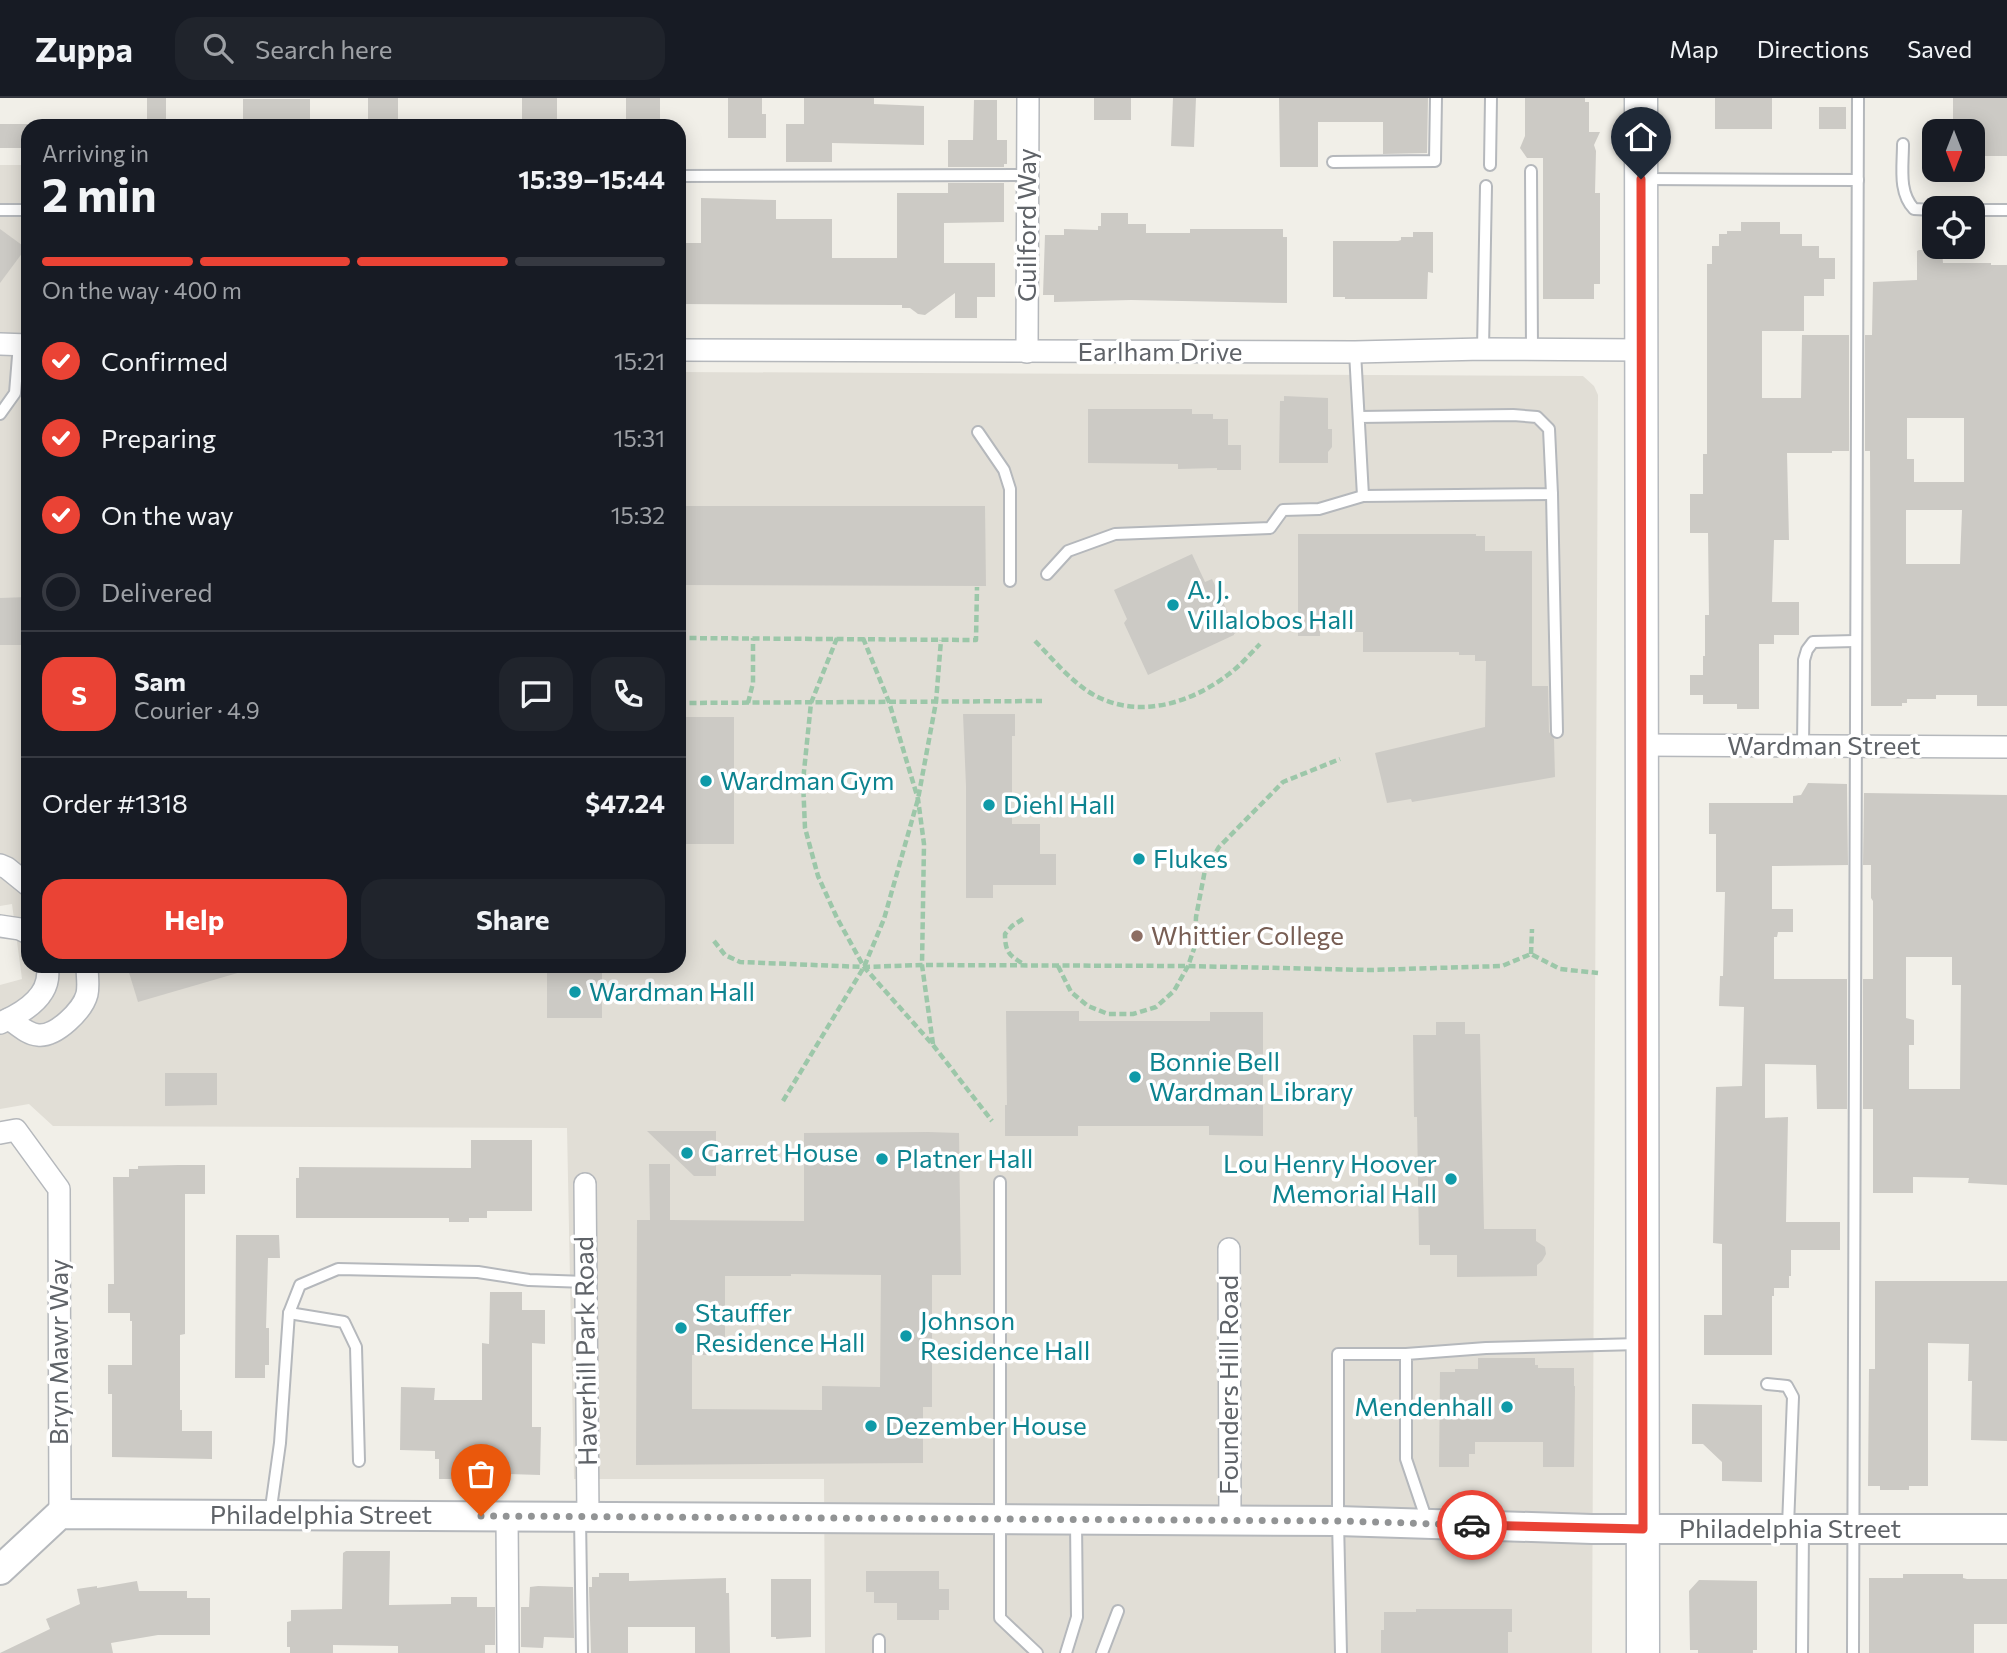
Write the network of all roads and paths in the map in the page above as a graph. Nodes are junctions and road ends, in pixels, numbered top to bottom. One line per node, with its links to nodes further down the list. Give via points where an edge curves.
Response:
1 (1027, 98): 10 (street, Guilford Way)
2 (1436, 98): 7 (lane, via 1435,161)
3 (1491, 98): 8 (lane)
4 (1641, 98): 12 (main road)
5 (1858, 98): 13 (lane)
6 (1903, 144): 15 (lane, via 1903,191 1914,209)
7 (1333, 162)
8 (1490, 165)
9 (1531, 171): 23 (lane)
10 (1027, 175): 11 (lane); 25 (street, Guilford Way)
11 (686, 176)
12 (1641, 179): 13 (lane); 24 (main road)
13 (1857, 180): 41 (lane)
14 (1486, 187): 21 (lane)
15 (1922, 209)
16 (0, 210): 17 (lane)
17 (21, 210)
18 (1985, 210): 19 (lane)
19 (2007, 210)
20 (16, 345): 27 (lane, via 15,393)
21 (1483, 349): 23 (street, Earlham Drive); 26 (street, Earlham Drive)
22 (686, 350): 25 (street, Earlham Drive)
23 (1532, 350): 24 (street, Earlham Drive)
24 (1641, 350): 50 (main road)
25 (1027, 352): 26 (street, Earlham Drive)
26 (1355, 352): 28 (lane)
27 (0, 414)
28 (1359, 417): 30 (lane, via 1537,417 1549,429); 31 (lane)
29 (978, 432): 33 (lane, via 1004,470 1010,489)
30 (1552, 494): 31 (lane); 49 (lane)
31 (1363, 496): 32 (lane, via 1319,509 1283,510 1270,528 1115,534 1068,551)
32 (1048, 574)
33 (1010, 581)
34 (977, 587): 39 (path, via 976,640)
35 (686, 638): 36 (path)
36 (753, 638): 37 (path); 47 (path)
37 (837, 638): 38 (path); 48 (path)
38 (863, 638): 39 (path); 44 (path)
39 (941, 640): 45 (path)
40 (1035, 641): 42 (path, via 1078,685 1107,701 1140,708 1169,705 1195,694 1229,674)
41 (1855, 641): 51 (lane, via 1813,642 1807,650); 52 (lane)
42 (1260, 644)
43 (1042, 701): 45 (path)
44 (889, 702): 45 (path); 48 (path); 55 (path)
45 (936, 702): 55 (path)
46 (686, 703): 47 (path)
47 (748, 703): 48 (path)
48 (811, 703): 68 (path, via 803,781 805,828 818,876)
49 (1557, 732)
50 (1642, 745): 51 (street, Wardman Street); 82 (main road)
51 (1803, 746): 52 (street, Wardman Street)
52 (1855, 746): 53 (street, Wardman Street); 97 (lane)
53 (2007, 747)
54 (1340, 760): 67 (path, via 1283,782 1219,847 1205,870)
55 (918, 799): 64 (path, via 924,844); 68 (path, via 884,919)
56 (0, 865): 57 (street)
57 (21, 879)
58 (1023, 919): 66 (path, via 1005,934 1005,946 1011,957)
59 (0, 926): 61 (street)
60 (1532, 929): 63 (path)
61 (21, 930)
62 (714, 941): 68 (path, via 725,955 740,962)
63 (1531, 954): 67 (path, via 1502,966 1370,970); 71 (path, via 1560,969)
64 (922, 965): 66 (path); 68 (path); 73 (path)
65 (1058, 965): 66 (path); 67 (path); 67 (path, via 1071,992 1108,1014 1133,1014 1156,1007 1174,991)
66 (1026, 966)
67 (1188, 966)
68 (864, 967): 73 (path); 74 (path)
69 (47, 973): 72 (street, via 38,999)
70 (87, 973): 72 (street, via 82,1005 59,1029 37,1036)
71 (1598, 973)
72 (5, 1021)
73 (933, 1045): 75 (path)
74 (783, 1101)
75 (992, 1121)
76 (0, 1133): 86 (street, Bryn Mawr Way, via 16,1130 59,1189)
77 (1000, 1182): 90 (lane)
78 (585, 1184): 80 (street, Haverhill Park Road)
79 (1229, 1249): 92 (street, Founders Hill Road)
80 (586, 1282): 81 (lane, via 478,1272 338,1269 300,1285); 89 (street, Haverhill Park Road)
81 (289, 1313): 85 (lane, via 344,1322 356,1347); 87 (lane)
82 (1643, 1343): 83 (lane); 95 (main road)
83 (1406, 1354): 93 (lane, via 1338,1354); 94 (lane, via 1406,1459)
84 (1767, 1384): 96 (lane, via 1787,1387 1793,1397)
85 (359, 1461)
86 (60, 1514): 87 (street, Philadelphia Street); 99 (street)
87 (270, 1515): 88 (street, Philadelphia Street)
88 (508, 1516): 89 (street, Philadelphia Street); 102 (street)
89 (584, 1517): 90 (street, Philadelphia Street); 103 (lane)
90 (1000, 1519): 91 (street, Philadelphia Street); 105 (lane, via 1000,1618)
91 (1076, 1520): 92 (street, Philadelphia Street); 106 (lane, via 1076,1617)
92 (1230, 1521): 93 (street, Philadelphia Street)
93 (1338, 1521): 94 (street, Philadelphia Street); 108 (lane)
94 (1428, 1524): 95 (street, Philadelphia Street)
95 (1643, 1529): 96 (street, Philadelphia Street); 109 (main road)
96 (1795, 1529): 97 (street, Philadelphia Street); 110 (lane)
97 (1853, 1529): 98 (street, Philadelphia Street); 111 (lane)
98 (2007, 1529)
99 (0, 1570)
100 (1118, 1611): 107 (lane)
101 (879, 1640): 104 (lane)
102 (508, 1653)
103 (582, 1653)
104 (879, 1653)
105 (1037, 1653)
106 (1066, 1653)
107 (1102, 1653)
108 (1340, 1653)
109 (1643, 1653)
110 (1802, 1653)
111 (1853, 1653)

